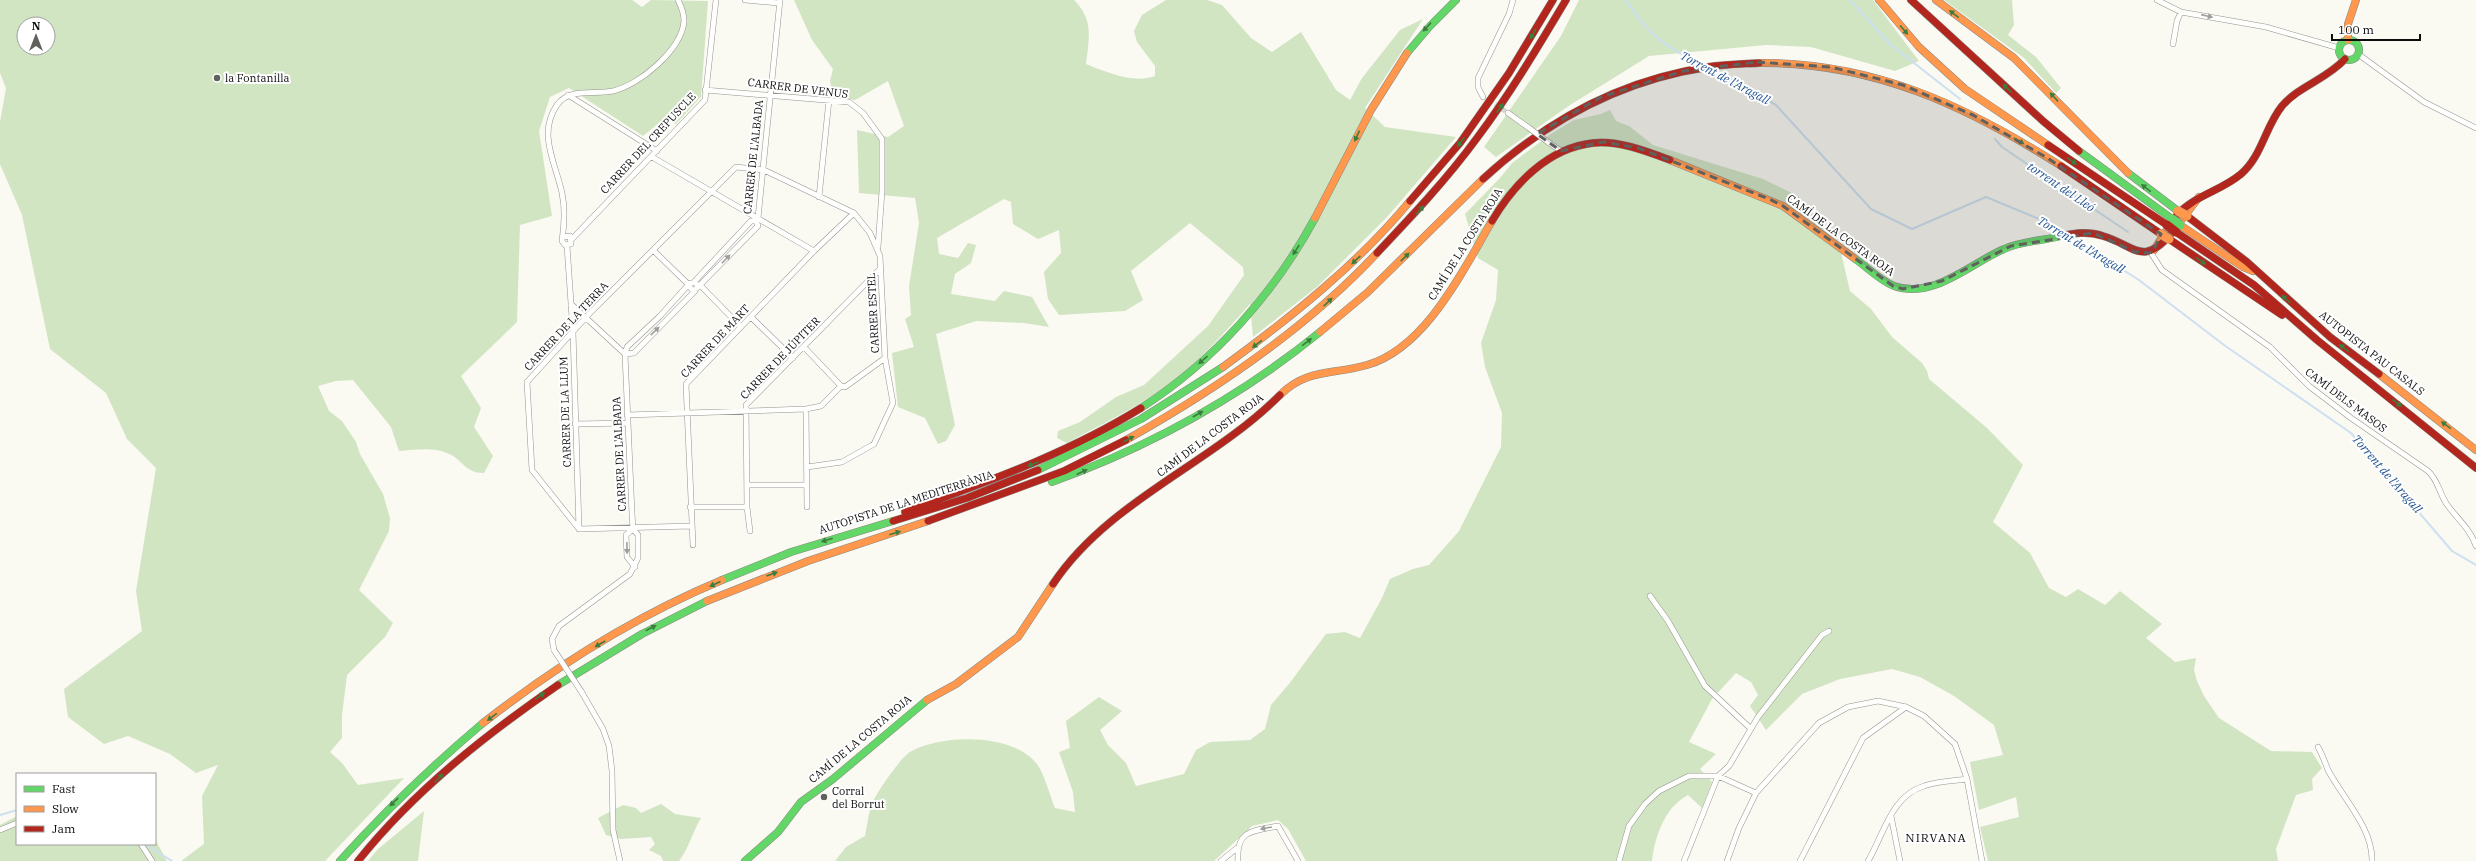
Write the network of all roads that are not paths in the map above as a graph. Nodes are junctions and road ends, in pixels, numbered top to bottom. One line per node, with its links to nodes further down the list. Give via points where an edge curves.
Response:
1 (678, 0): 22 (street, via 684,20 680,33 670,53 653,68 640,78 614,91)
2 (716, 0): 20 (street, CARRER DEL CREPUSCLE)
3 (745, 0): 13 (street)
4 (1456, 0): 75 (main road, one-way to 75, via 1414,42 1388,77 1321,209 1290,260 1254,308 1211,353 1146,404 1082,442 1006,475)
5 (1514, 0): 23 (street, via 1478,78 1478,87)
6 (1553, 0): 75 (main road, AUTOPISTA DE LA MEDITERRÀNIA, one-way to 75, via 1495,95 1460,144 1422,190 1360,256 1270,334 1178,398 1091,446 980,493 908,517)
7 (1566, 0): 70 (main road, one-way to 7, via 1074,466 1154,425 1248,365 1321,308 1410,221 1468,152 1520,79)
8 (1880, 0): 35 (main road, one-way to 35, via 1919,47 1965,89)
9 (1911, 0): 35 (main road, one-way to 9, via 2043,121)
10 (1936, 0): 45 (main road, AUTOPISTA PAU CASALS, one-way to 10, bridge, via 2213,235 2140,184 2014,58)
11 (2157, 0): 14 (street)
12 (2356, 0): 15 (main road, via 2348,24)
13 (779, 2): 21 (street, CARRER DE L'ALBADA)
14 (2181, 12): 16 (street); 17 (street, one-way to 17, via 2246,23)
15 (2348, 40): 17 (main road, via 2342,42); 18 (main road, via 2357,44)
16 (2173, 44)
17 (2339, 48): 19 (main road)
18 (2358, 54): 19 (main road, via 2354,58); 26 (street, via 2424,102)
19 (2345, 59): 43 (main road, via 2332,73 2304,88 2281,106 2248,168 2231,181 2183,206)
20 (705, 90): 21 (street, CARRER DE VENUS); 27 (street, CARRER DEL CREPUSCLE, via 705,100)
21 (770, 94): 24 (street, CARRER DE VENUS); 30 (street, CARRER DE L'ALBADA)
22 (568, 95): 27 (street); 37 (street, via 557,105 547,128 562,195)
23 (1483, 96)
24 (829, 100): 32 (street); 41 (street, CARRER DE VENUS, via 849,102 863,113 882,139)
25 (1508, 113): 28 (street, bridge)
26 (2476, 128)
27 (657, 151): 29 (street, CARRER DEL CREPUSCLE)
28 (1561, 151): 43 (main road, CAMÍ DE LA COSTA ROJA, via 1593,143 1630,146 1769,199 1783,206 1897,288 1918,288 1942,281 2004,248 2079,234 2099,235 2135,252); 99 (main road, CAMÍ DE LA COSTA ROJA, via 1515,188 1502,205 1449,294 1413,337 1388,356 1367,365 1322,372 1290,385 1268,407 1204,456 1098,531 1069,560 1018,637 956,684 919,705 833,779 801,802 778,832)
29 (652, 156): 31 (street); 38 (street, CARRER DEL CREPUSCLE)
30 (764, 170): 31 (street, CARRER DE LA TERRA, via 736,167); 32 (street, CARRER ESTEL); 34 (street, CARRER DE L'ALBADA)
31 (711, 192): 34 (street); 40 (street, CARRER DE LA TERRA)
32 (819, 196): 33 (street, CARRER ESTEL)
33 (854, 213): 41 (street, CARRER ESTEL, via 870,233); 42 (street, CARRER DE MART)
34 (757, 220): 42 (street); 46 (street, CARRER DE L'ALBADA, via 751,221); 47 (street, CARRER DE L'ALBADA, one-way to 34, via 758,226)
35 (2169, 222): 36 (main road, bridge)
36 (2178, 228): 45 (main road, via 2243,267); 53 (main road, via 2254,285)
37 (563, 237): 38 (street, via 568,236); 39 (street, via 562,243)
38 (572, 239): 39 (street, via 571,244)
39 (567, 246): 48 (street, CARRER DE LA LLUM)
40 (653, 250): 46 (street); 49 (street, CARRER DE LA TERRA)
41 (878, 250): 44 (street, CARRER ESTEL)
42 (814, 251): 50 (street, CARRER DE MART)
43 (2152, 252): 80 (street, CAMÍ DELS MASOS, via 2162,270 2270,347 2309,386 2428,471 2437,482 2446,503 2471,533)
44 (880, 268): 54 (street, CARRER DE JÚPITER); 57 (street, CARRER ESTEL)
45 (2256, 272): 65 (main road, AUTOPISTA PAU CASALS, one-way to 45, via 2330,337)
46 (691, 284): 47 (street); 47 (street, via 690,290); 55 (street, CARRER DE L'ALBADA, via 627,347)
47 (698, 288): 51 (street); 55 (street, CARRER DE L'ALBADA, one-way to 47, via 634,353)
48 (571, 304): 49 (street); 52 (street, CARRER DE LA LLUM)
49 (587, 317): 52 (street, CARRER DE LA TERRA); 55 (street)
50 (751, 317): 51 (street, CARRER DE MART); 56 (street)
51 (741, 327): 61 (street, CARRER DE MART, via 686,384)
52 (573, 332): 64 (street, CARRER DE LA LLUM); 76 (street, CARRER DE LA TERRA, via 527,382 532,470)
53 (2318, 340): 67 (main road, AUTOPISTA PAU CASALS, one-way to 67); 70 (main road, one-way to 53, bridge, via 1076,474 1170,429 1240,389 1296,351 1360,299 1493,170 1528,141 1564,117 1601,97 1640,82 1683,70 1742,62 1794,62 1846,69 1903,85 1945,102 2049,159)
54 (804, 347): 56 (street, CARRER DE JÚPITER); 58 (street)
55 (625, 354): 62 (street, CARRER DE L'ALBADA)
56 (793, 358): 60 (street, CARRER DE JÚPITER, via 746,405)
57 (885, 358): 58 (street, via 845,387); 66 (street, CARRER ESTEL, via 893,403 874,444 842,462)
58 (841, 386): 59 (street, via 821,406)
59 (806, 409): 60 (street); 66 (street)
60 (746, 411): 61 (street); 68 (street, CARRER DE JÚPITER)
61 (687, 412): 62 (street); 73 (street, CARRER DE MART)
62 (628, 415): 63 (street, CARRER DE L'ALBADA)
63 (628, 423): 64 (street); 77 (street, CARRER DE L'ALBADA)
64 (575, 424): 76 (street, CARRER DE LA LLUM)
65 (2476, 450)
66 (807, 467): 69 (street)
67 (2476, 468)
68 (747, 485): 69 (street); 71 (street, CARRER DE JÚPITER)
69 (807, 485): 72 (street)
70 (992, 501): 97 (main road, one-way to 70, via 454,763 540,695 628,641 708,600 765,577)
71 (747, 507): 73 (street); 78 (street, CARRER DE JÚPITER)
72 (807, 507)
73 (690, 508): 74 (street, CARRER DE MART)
74 (691, 526): 77 (street); 79 (street, CARRER DE MART)
75 (864, 528): 96 (main road, AUTOPISTA DE LA MEDITERRÀNIA, one-way to 96, via 777,557 696,592 630,626 533,686 444,754 365,831)
76 (579, 529): 77 (street)
77 (633, 529): 81 (street, CARRER DE L'ALBADA, via 638,535 638,558); 81 (street, CARRER DE L'ALBADA, one-way to 81, via 626,535 627,557)
78 (750, 530)
79 (693, 545)
80 (2476, 546)
81 (635, 567): 98 (street, bridge, via 630,574 602,592 559,626 552,639 554,650 603,729 609,746 613,830)
82 (1650, 596): 85 (street, via 1668,621 1705,686)
83 (1829, 631): 85 (street, via 1822,635)
84 (1906, 707): 88 (street, via 1924,716 1955,744); 89 (street, via 1878,701 1848,707 1819,723); 106 (street, via 1863,738)
85 (1750, 728): 87 (street, via 1729,766)
86 (2318, 747): 110 (street, via 2357,815 2372,852)
87 (1718, 776): 89 (street); 103 (street, via 1689,776 1659,791 1645,804 1629,826); 104 (street)
88 (1967, 779): 90 (street, via 1925,785 1912,790 1902,798); 109 (street)
89 (1756, 793): 105 (street)
90 (1891, 816): 107 (street); 108 (street)
91 (16, 822): 92 (street)
92 (0, 830)
93 (142, 845): 95 (street)
94 (1237, 848): 100 (street); 101 (street); 102 (street, one-way to 94, via 1278,826 1254,830 1240,840)
95 (152, 861)
96 (340, 861)
97 (358, 861)
98 (620, 861)
99 (745, 861)
100 (1221, 861)
101 (1238, 861)
102 (1298, 861)
103 (1619, 861)
104 (1684, 861)
105 (1727, 861)
106 (1800, 861)
107 (1868, 861)
108 (1900, 861)
109 (1982, 861)
110 (2372, 861)

